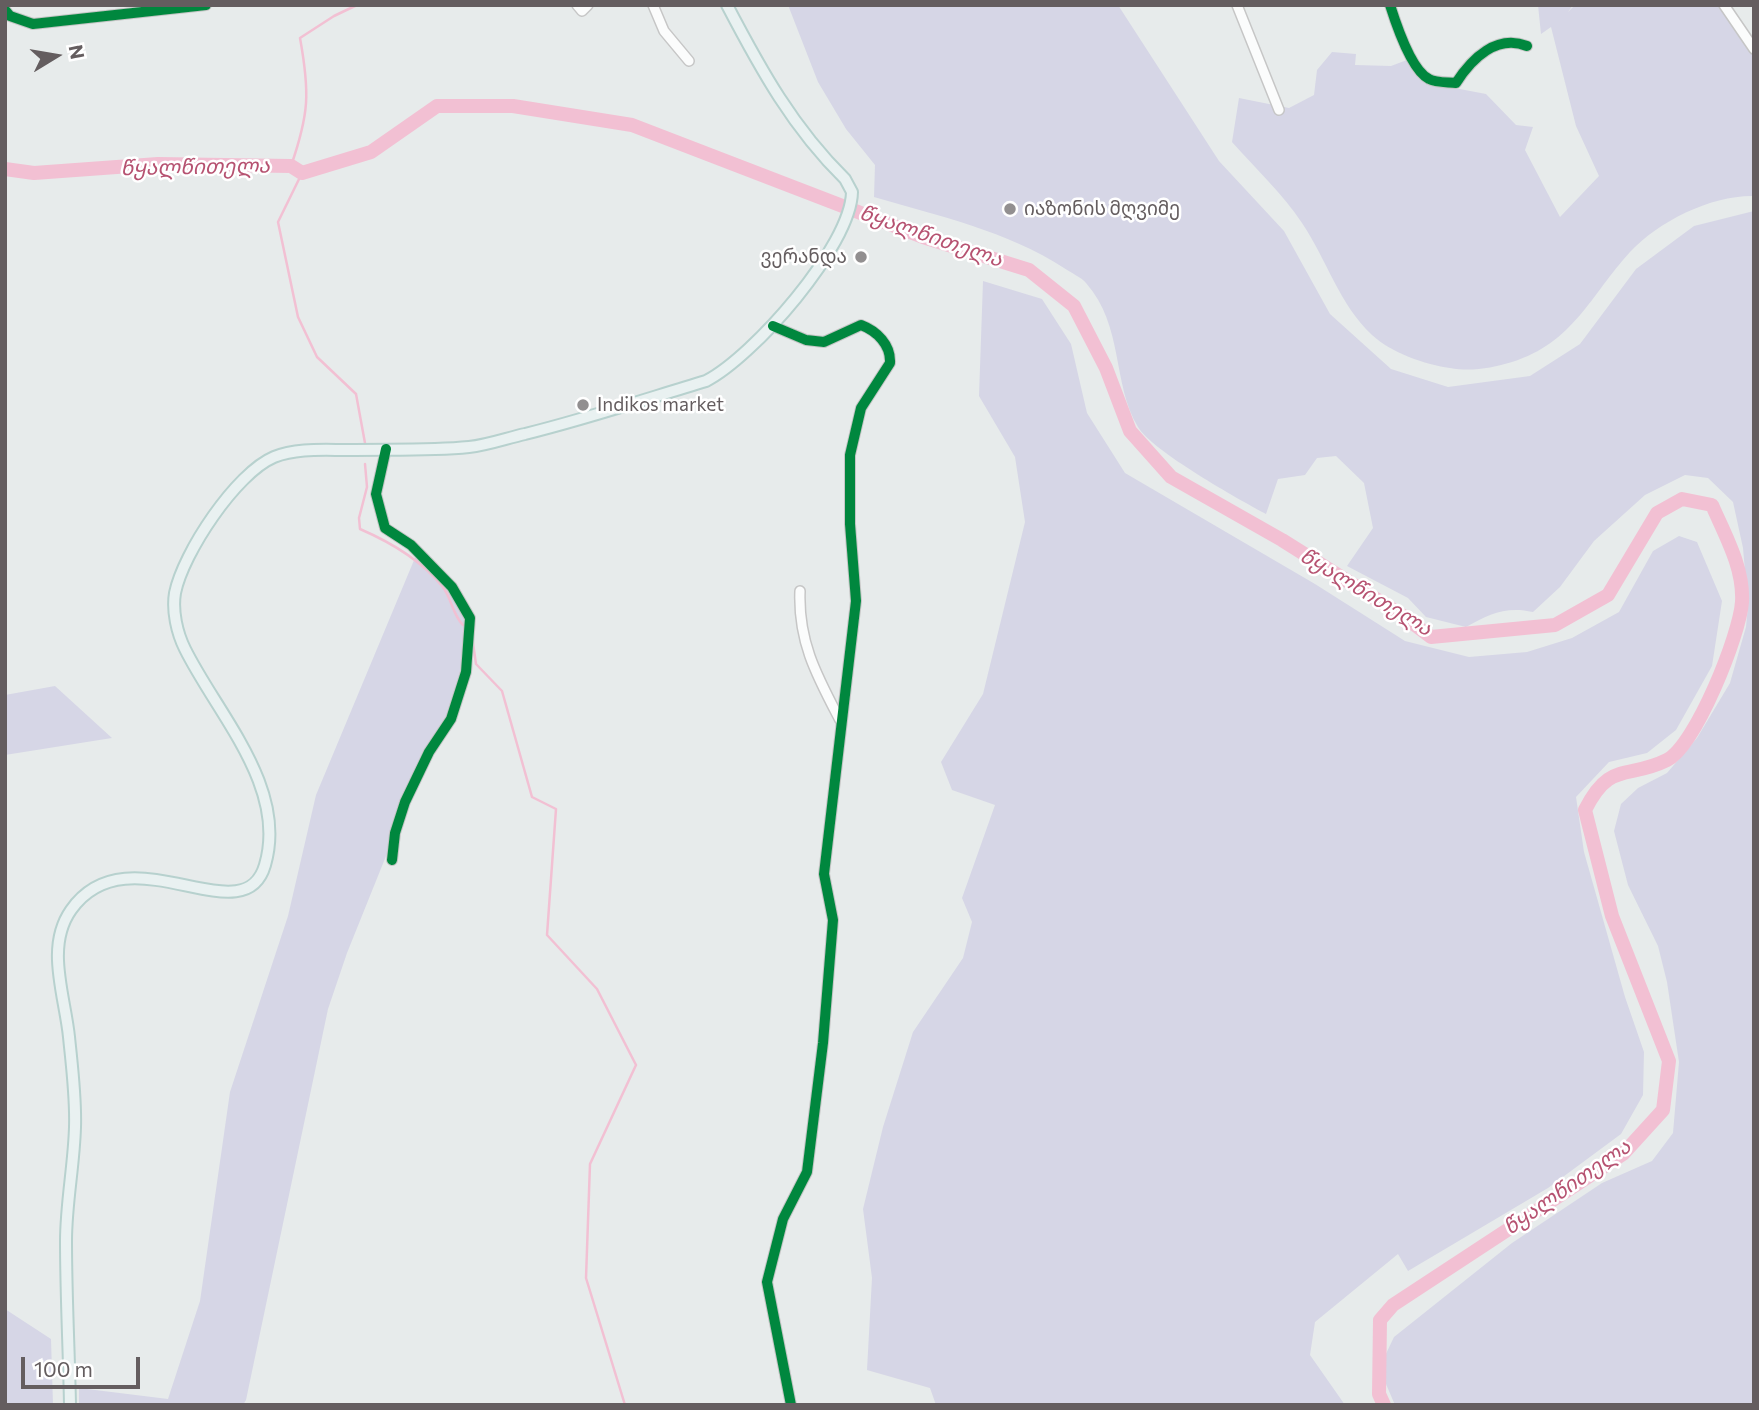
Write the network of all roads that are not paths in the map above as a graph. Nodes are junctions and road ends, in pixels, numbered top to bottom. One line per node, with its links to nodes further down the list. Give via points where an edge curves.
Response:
1 (206, 5): 9 (street, via 33,23)
2 (577, 5): 3 (street, via 582,11)
3 (589, 5)
4 (653, 5): 12 (street, via 664,31)
5 (727, 5): 14 (main road, via 762,75 783,107 849,183 852,197 813,277)
6 (1237, 5): 13 (street)
7 (1390, 5): 10 (street, via 1401,38 1430,80 1456,83 1476,58 1500,43 1512,40)
8 (1724, 5): 11 (street)
9 (5, 10)
10 (1527, 46)
11 (1754, 49)
12 (689, 61)
13 (1279, 110)
14 (773, 326): 15 (main road, via 724,372 706,381 471,447); 17 (street, via 824,342 857,325 865,326 881,339 890,356 866,396 852,438 850,513 856,601)
15 (386, 449): 18 (street, via 376,494 385,528 411,545 452,587 470,618 466,671 451,719 405,802); 19 (main road, via 316,450 272,458 250,472 184,565 174,596 177,628 186,650 256,768 266,805 269,848 258,881 235,892 134,877 104,881 71,909 60,929 56,948 75,1116 66,1237)
16 (800, 591): 17 (street, via 803,640)
17 (840, 720): 20 (street, via 824,874 833,920 807,1172 783,1219 767,1282)
18 (392, 860)
19 (70, 1405)
20 (791, 1405)

